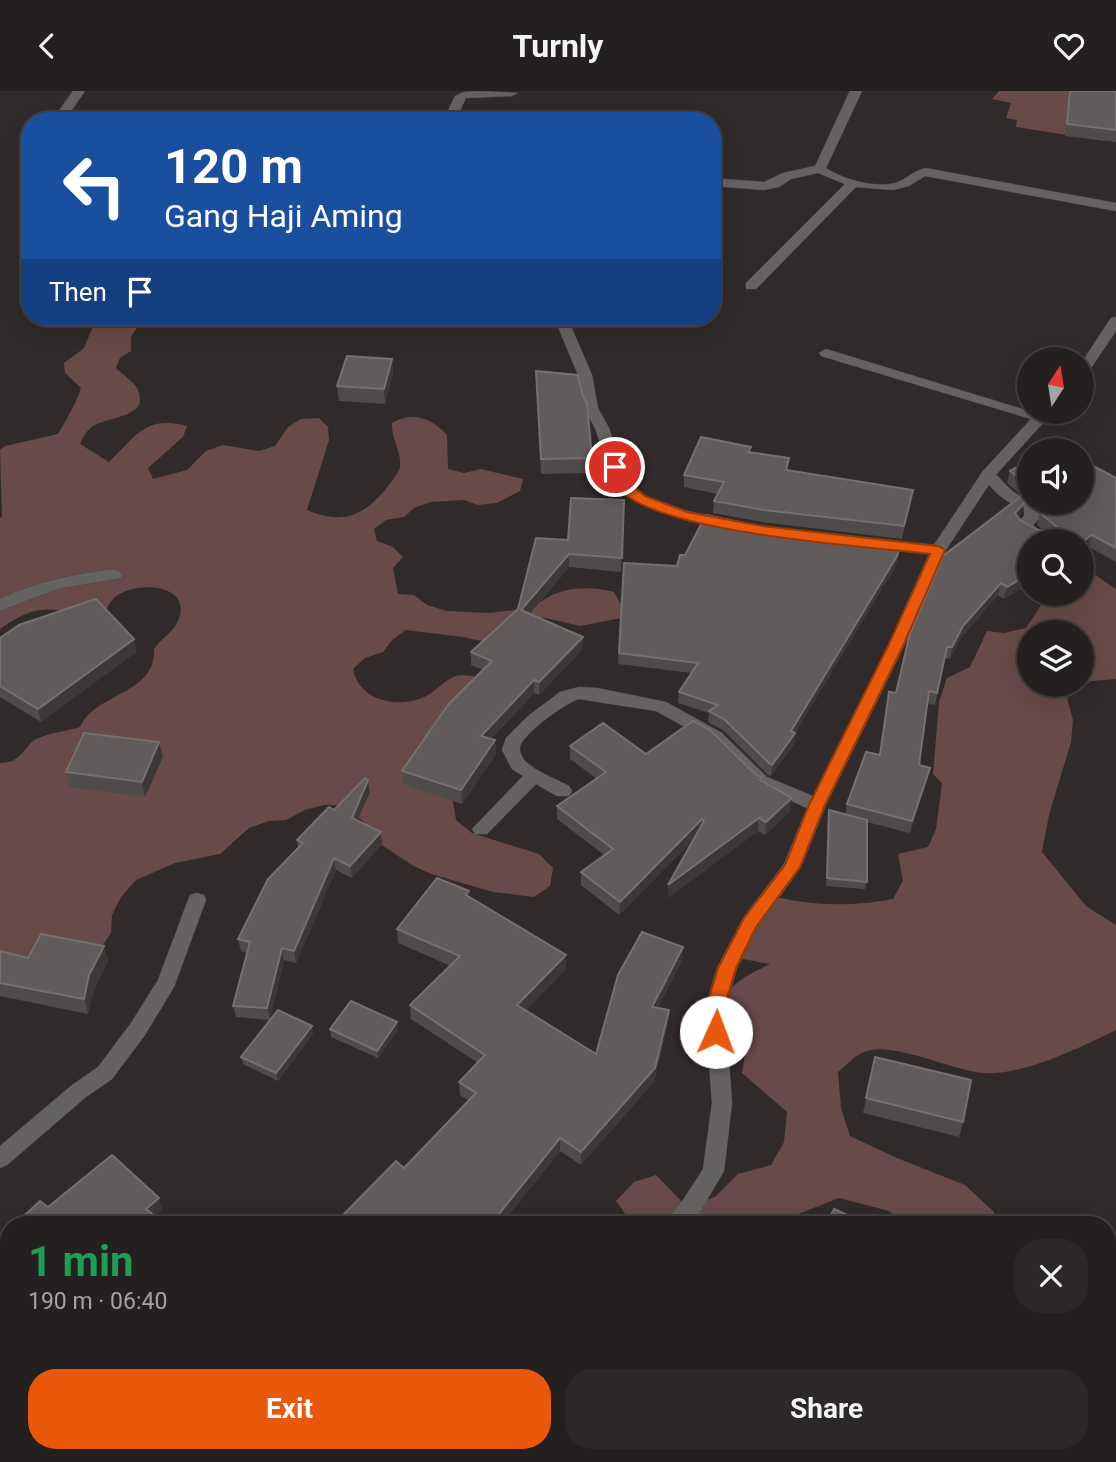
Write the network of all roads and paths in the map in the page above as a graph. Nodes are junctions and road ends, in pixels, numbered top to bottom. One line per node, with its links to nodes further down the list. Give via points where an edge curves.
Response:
1 (79, 91): 4 (street)
2 (856, 91): 6 (street)
3 (512, 93): 5 (street, via 464,95)
4 (64, 112)
5 (453, 112)
6 (820, 169): 7 (street); 8 (street, via 764,186)
7 (854, 182): 9 (street, via 891,188 917,173 933,172); 10 (street)
8 (721, 183)
9 (1116, 207)
10 (751, 286)
11 (1116, 321): 14 (street)
12 (564, 326): 20 (street, via 619,481 641,499 684,515)
13 (826, 353): 15 (street)
14 (1094, 354)
15 (1017, 407)
16 (1035, 424): 17 (street)
17 (988, 474): 18 (street); 23 (street)
18 (1017, 503)
19 (1032, 515): 21 (street, via 1023,525)
20 (736, 525)
21 (1028, 529)
22 (857, 541): 23 (street)
23 (938, 550): 28 (street)
24 (115, 574): 25 (street, via 34,589)
25 (0, 606)
26 (534, 775): 27 (street); 28 (street, via 518,765 512,742 566,696 597,694 660,706 716,737 761,781); 29 (street)
27 (563, 791)
28 (817, 805): 32 (street, via 792,867 750,923 727,968 715,1008 722,1103 713,1171)
29 (481, 829)
30 (197, 900): 31 (street, via 167,982 105,1073)
31 (0, 1159)
32 (682, 1216)

